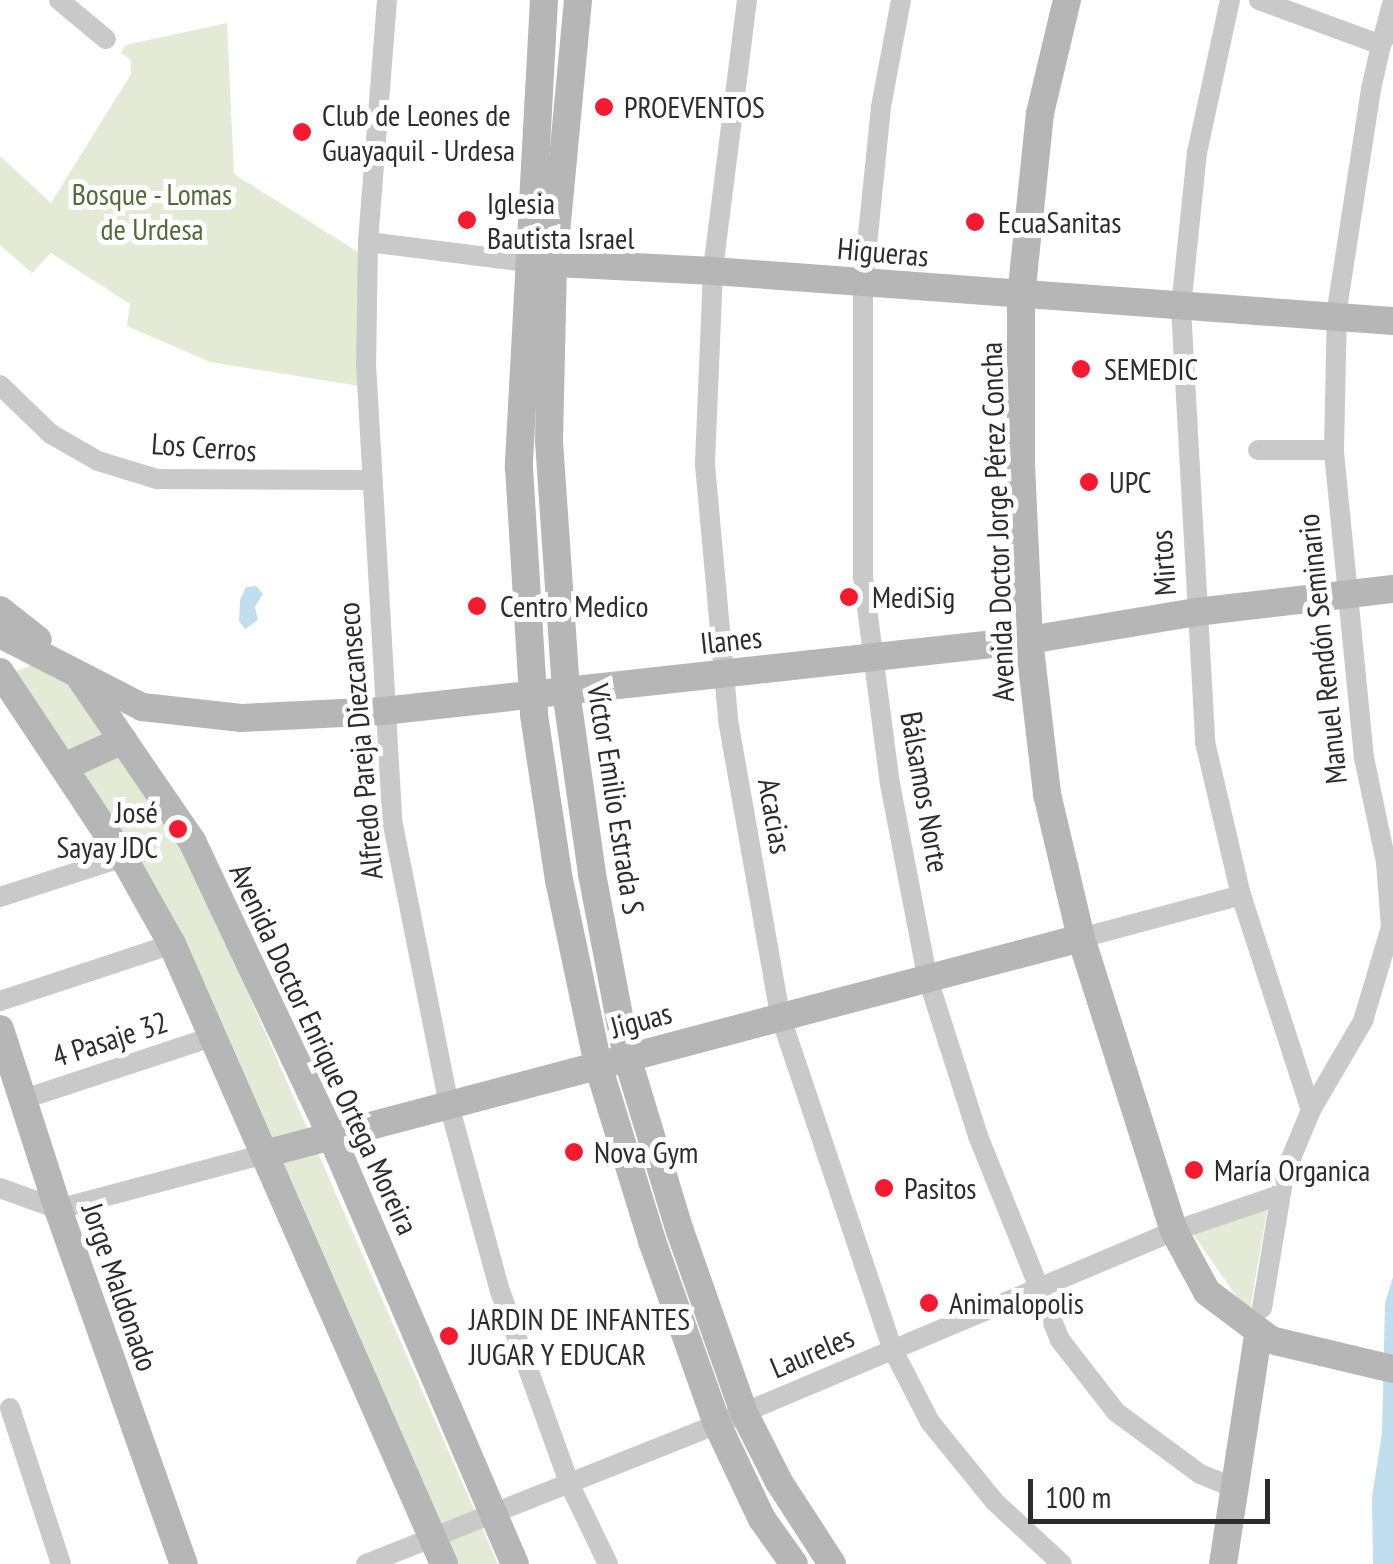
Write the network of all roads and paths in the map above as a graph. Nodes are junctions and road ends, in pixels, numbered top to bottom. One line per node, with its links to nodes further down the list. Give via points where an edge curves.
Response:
1 (59, 0): 12 (street)
2 (386, 0): 16 (street, Alfredo Pareja Diezcanseco)
3 (544, 0): 14 (main road, Víctor Emilio Estrada S)
4 (578, 0): 15 (main road, Víctor Emilio Estrada S)
5 (746, 0): 18 (street, Acacias)
6 (900, 0): 19 (street, Bálsamos Norte, via 881,106)
7 (1067, 0): 20 (main road, Avenida Doctor Jorge Pérez Concha, via 1040,113)
8 (1230, 0): 21 (street, Mirtos, via 1196,152)
9 (1258, 0): 13 (street)
10 (1393, 0): 13 (street)
11 (1393, 22): 13 (street, Manuel Rendón Seminario)
12 (106, 39)
13 (1382, 45): 22 (street, Manuel Rendón Seminario)
14 (541, 66): 15 (main road); 17 (main road, Víctor Emilio Estrada S)
15 (571, 83): 17 (main road, Víctor Emilio Estrada S)
16 (368, 242): 17 (street, Higueras); 29 (street, Alfredo Pareja Diezcanseco)
17 (540, 263): 18 (main road, Higueras); 27 (main road, Víctor Emilio Estrada S); 28 (main road, Víctor Emilio Estrada S)
18 (713, 270): 19 (main road, Higueras); 37 (street, Acacias, via 705,465)
19 (863, 283): 20 (main road, Higueras); 35 (street, Bálsamos Norte, via 863,577)
20 (1021, 296): 21 (main road, Higueras); 34 (main road, Avenida Doctor Jorge Pérez Concha)
21 (1181, 308): 22 (main road, Higueras); 32 (street, Mirtos)
22 (1337, 318): 23 (main road, Higueras); 26 (street, Manuel Rendón Seminario)
23 (1393, 321)
24 (0, 386): 29 (street, Los Cerros, via 51,434 98,461 157,479)
25 (1258, 450): 26 (street)
26 (1334, 450): 31 (street, Manuel Rendón Seminario)
27 (551, 466): 28 (main road); 39 (main road, Víctor Emilio Estrada S)
28 (518, 467): 40 (main road, Víctor Emilio Estrada S)
29 (371, 480): 42 (street, Alfredo Pareja Diezcanseco)
30 (1393, 589): 31 (main road, Ilanes)
31 (1346, 593): 32 (main road, Ilanes); 45 (street, Manuel Rendón Seminario)
32 (1196, 612): 34 (main road, Ilanes); 49 (street, Mirtos, via 1205,742)
33 (3, 625): 38 (main road, Ilanes)
34 (1029, 640): 35 (main road, Ilanes); 51 (main road, Avenida Doctor Jorge Pérez Concha, via 1047,794)
35 (873, 657): 37 (main road, Ilanes); 54 (street, Bálsamos Norte)
36 (0, 672): 44 (main road)
37 (723, 674): 39 (main road, Ilanes); 56 (street, Acacias)
38 (80, 677): 41 (main road, Ilanes); 43 (main road, Avenida Doctor Enrique Ortega Moreira)
39 (566, 691): 40 (main road, Ilanes); 47 (main road, Víctor Emilio Estrada S)
40 (532, 695): 42 (main road, Ilanes); 48 (main road, Víctor Emilio Estrada S)
41 (142, 706): 42 (main road, Ilanes, via 230,718); 43 (main road, via 125,717)
42 (383, 711): 62 (street, Alfredo Pareja Diezcanseco, via 406,906)
43 (123, 740): 44 (main road); 64 (main road, Avenida Doctor Enrique Ortega Moreira, via 192,841)
44 (64, 767): 46 (main road)
45 (1384, 816): 53 (street, Manuel Rendón Seminario, via 1392,904)
46 (123, 857): 50 (street); 52 (main road)
47 (592, 874): 48 (main road); 59 (main road, Víctor Emilio Estrada S)
48 (559, 880): 60 (main road, Víctor Emilio Estrada S)
49 (1241, 895): 51 (street, Jiguas); 63 (street, Mirtos)
50 (0, 897)
51 (1081, 938): 54 (main road, Jiguas); 70 (main road, Avenida Doctor Jorge Pérez Concha)
52 (172, 944): 55 (street); 58 (main road)
53 (1387, 961): 63 (street, Manuel Rendón Seminario, via 1362,1022)
54 (927, 976): 56 (main road, Jiguas); 72 (street, Bálsamos Norte)
55 (0, 1001)
56 (780, 1016): 59 (main road, Jiguas); 74 (street, Acacias)
57 (0, 1029): 61 (main road, Jorge Maldonado)
58 (215, 1036): 61 (street, 4 Pasaje 32); 65 (main road)
59 (627, 1057): 60 (main road, Jiguas); 69 (main road, Víctor Emilio Estrada S)
60 (598, 1065): 62 (main road, Jiguas); 71 (main road, Víctor Emilio Estrada S)
61 (24, 1099): 68 (main road, Jorge Maldonado)
62 (449, 1104): 64 (main road, Jiguas); 79 (street, Alfredo Pareja Diezcanseco, via 500,1292)
63 (1311, 1110): 67 (street, Manuel Rendón Seminario)
64 (331, 1135): 65 (main road, Jiguas); 81 (main road, Avenida Doctor Enrique Ortega Moreira)
65 (264, 1154): 68 (street, Jiguas); 82 (main road)
66 (0, 1188): 68 (street)
67 (1280, 1195): 70 (street, Laureles); 73 (street, Manuel Rendón Seminario)
68 (58, 1209): 83 (main road, Jorge Maldonado)
69 (680, 1232): 71 (main road); 77 (main road, Víctor Emilio Estrada S)
70 (1174, 1232): 72 (street, Laureles); 73 (main road, Avenida Doctor Jorge Pérez Concha, via 1206,1292)
71 (652, 1241): 78 (main road, Víctor Emilio Estrada S)
72 (1036, 1290): 74 (street, Laureles); 80 (street, Bálsamos Norte, via 1060,1340 1116,1412 1200,1474)
73 (1260, 1321): 75 (main road, Avenida Doctor Jorge Pérez Concha, via 1333,1355); 80 (main road, Manuel Rendón Seminario)
74 (893, 1350): 77 (street, Laureles); 91 (street, Acacias, via 930,1422 994,1502)
75 (1393, 1368)
76 (10, 1408): 84 (street)
77 (744, 1412): 78 (street, Laureles); 90 (main road, Víctor Emilio Estrada S, via 778,1482)
78 (717, 1424): 79 (street, Laureles); 89 (main road, Víctor Emilio Estrada S, via 762,1520)
79 (568, 1483): 81 (street, Laureles); 88 (street, Alfredo Pareja Diezcanseco)
80 (1233, 1487): 92 (main road, Manuel Rendón Seminario)
81 (492, 1512): 82 (street, Laureles); 87 (main road, Avenida Doctor Enrique Ortega Moreira)
82 (432, 1536): 85 (street, Laureles); 86 (main road)
83 (179, 1563)
84 (61, 1564)
85 (366, 1564)
86 (444, 1564)
87 (515, 1564)
88 (608, 1564)
89 (794, 1564)
90 (832, 1564)
91 (1062, 1564)
92 (1223, 1564)

